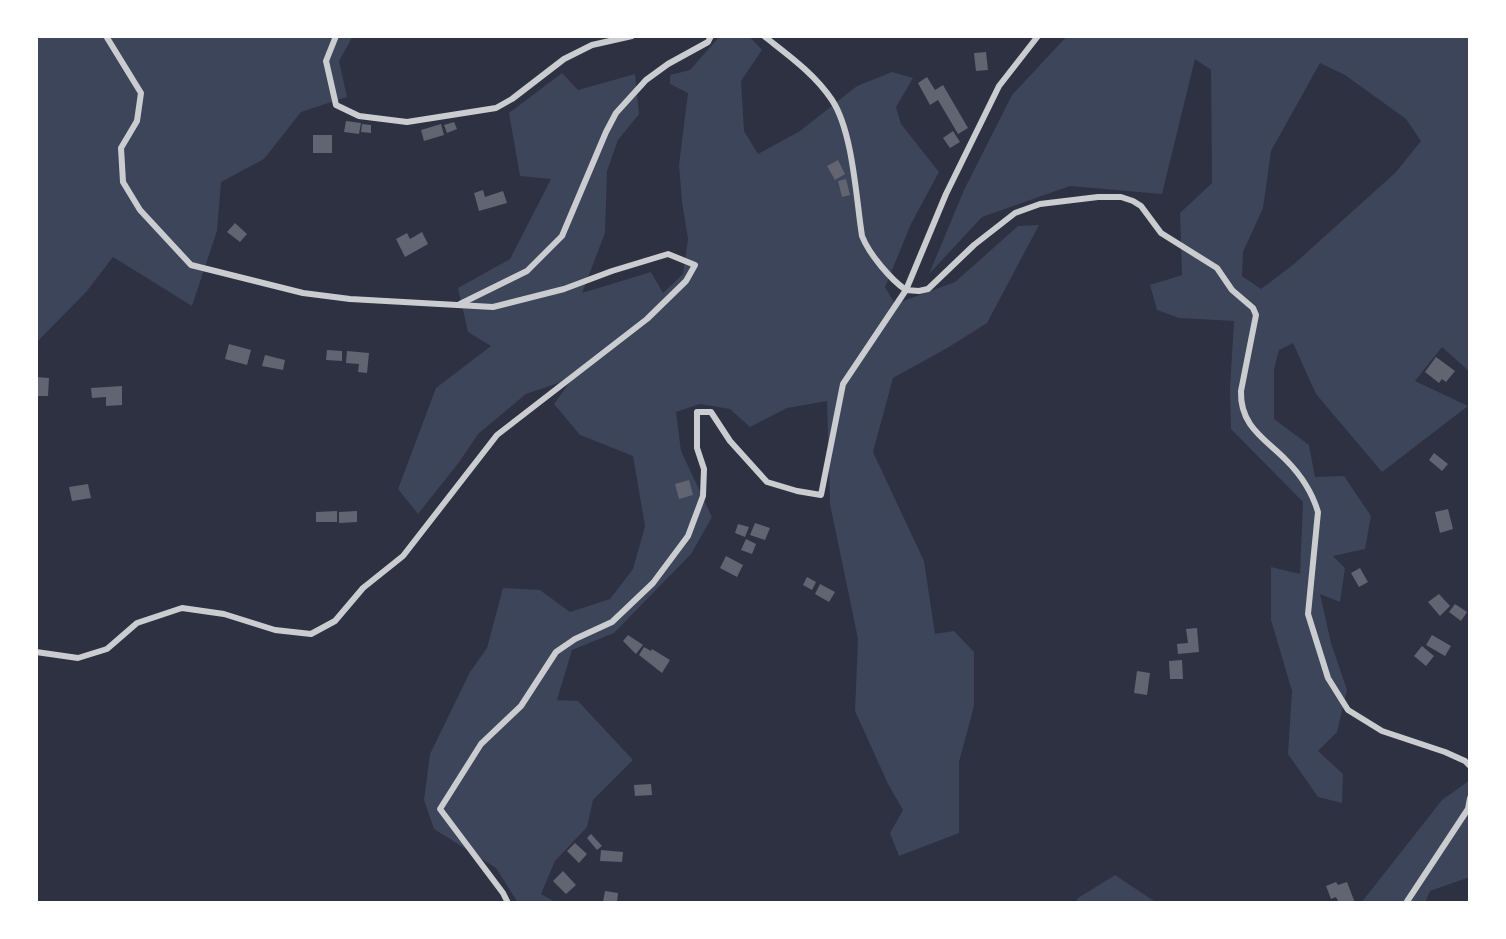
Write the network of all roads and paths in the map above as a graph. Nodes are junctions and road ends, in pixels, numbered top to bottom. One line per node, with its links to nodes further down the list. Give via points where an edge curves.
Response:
1 (106, 36): 8 (street, via 141,93 137,122 121,148 123,182 140,210 190,265 303,293)
2 (336, 36): 3 (street, via 326,61 336,105 359,116 407,122 496,108 564,59 592,45)
3 (632, 36)
4 (711, 36): 8 (street, via 708,42 646,80 616,113 562,236 527,271)
5 (764, 36): 7 (street, via 797,62 832,100 850,150 862,236 873,256)
6 (1038, 36): 7 (street, via 999,86 946,194)
7 (906, 291): 10 (street, via 928,289 1015,213 1040,204 1098,196 1133,201 1161,233 1217,268 1256,315 1241,391 1244,415 1303,480 1318,512 1308,614 1328,678 1348,710 1382,731 1445,752); 12 (street, via 843,384 821,495 767,482 730,441 711,412 697,412 703,496 688,536 653,584 612,622 556,652 521,706 481,744 440,809)
8 (457, 305): 9 (street, via 493,307 564,289 668,254 695,265 686,281 647,319 496,435 403,556 363,588 335,621 311,634 275,630 224,614 182,608 137,623 108,649 78,658)
9 (36, 652)
10 (1470, 766)
11 (1470, 798): 13 (street, via 1468,809)
12 (508, 903)
13 (1406, 903)

